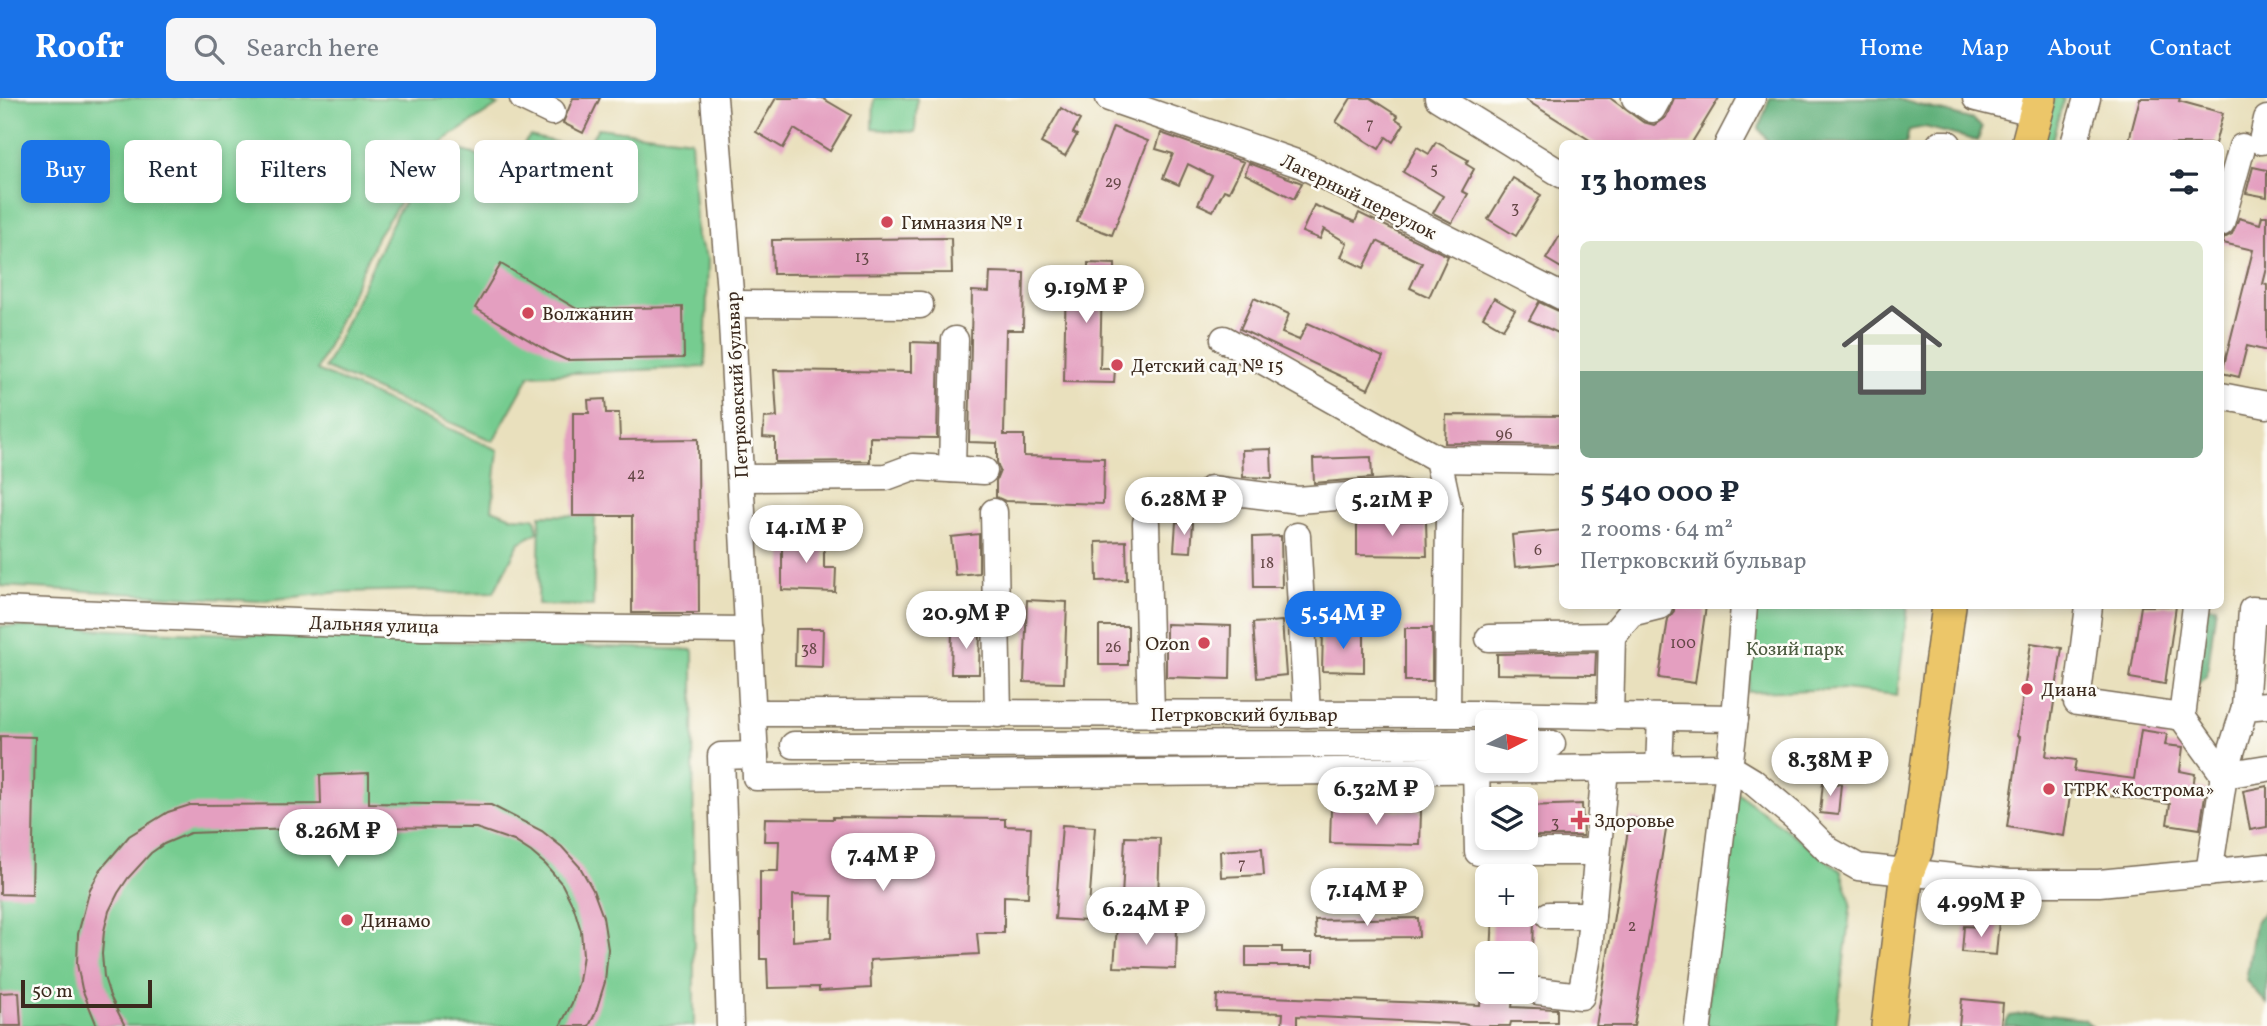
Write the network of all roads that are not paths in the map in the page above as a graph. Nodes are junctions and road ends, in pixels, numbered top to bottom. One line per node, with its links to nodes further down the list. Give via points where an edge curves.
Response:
1 (523, 98): 10 (street)
2 (714, 98): 18 (street, Петрковский бульвар)
3 (1109, 98): 17 (street, Лагерный переулок, via 1303,165)
4 (1635, 98): 5 (street, via 1652,109)
5 (1658, 98)
6 (1752, 98): 13 (street)
7 (1976, 98): 11 (street)
8 (2087, 98): 14 (street)
9 (1447, 100): 15 (street)
10 (552, 112)
11 (2035, 118)
12 (2257, 136): 16 (street)
13 (1730, 140)
14 (2075, 140)
15 (1559, 172)
16 (2225, 187)
17 (1559, 295)
18 (731, 304): 19 (street); 28 (street, Петрковский бульвар)
19 (920, 305)
20 (1224, 339): 24 (street)
21 (955, 340): 26 (street)
22 (2224, 397): 23 (street)
23 (2267, 405)
24 (1438, 459): 25 (street); 30 (street)
25 (1559, 461)
26 (952, 469): 27 (street); 28 (street, via 913,467 886,477 860,479)
27 (984, 471)
28 (741, 478): 41 (street, Петрковский бульвар)
29 (1211, 489): 30 (street, via 1298,500 1399,492)
30 (1449, 510): 49 (street)
31 (994, 512): 46 (street)
32 (1146, 523): 47 (street)
33 (1297, 536): 48 (street)
34 (1647, 609): 42 (street, via 1630,613)
35 (1744, 609): 52 (street)
36 (1949, 609): 69 (main road, via 1916,850)
37 (2089, 609): 53 (street, via 2077,702)
38 (2196, 609): 53 (street)
39 (0, 610): 41 (street, Дальняя улица, via 422,627)
40 (2267, 611): 44 (street, via 2252,610)
41 (749, 630): 45 (street, Петрковский бульвар)
42 (1612, 636): 43 (street); 50 (street)
43 (1489, 638)
44 (2256, 706): 66 (street)
45 (753, 713): 46 (street, Петрковский бульвар); 59 (street, Петрковский бульвар)
46 (998, 714): 47 (street, Петрковский бульвар)
47 (1151, 714): 48 (street, Петрковский бульвар)
48 (1307, 714): 49 (street, Петрковский бульвар)
49 (1447, 714): 50 (street, Петрковский бульвар)
50 (1610, 717): 51 (street, Петрковский бульвар)
51 (1661, 718): 52 (street, Петрковский бульвар); 62 (street)
52 (1735, 718): 64 (street)
53 (2182, 718): 66 (street)
54 (1475, 744): 55 (street)
55 (794, 745)
56 (1538, 750): 57 (street)
57 (1552, 756): 58 (street); 61 (street)
58 (1538, 758)
59 (755, 766): 60 (street); 74 (street, via 721,756)
60 (1475, 768)
61 (1605, 768): 62 (street); 67 (street)
62 (1659, 768): 64 (street)
63 (2267, 768): 66 (street)
64 (1735, 769): 69 (street, via 1828,850 1858,867); 75 (street)
65 (1476, 774): 67 (street, via 1478,852)
66 (2224, 775): 70 (street)
67 (1597, 852): 72 (street)
68 (2267, 867): 70 (street)
69 (1907, 872): 70 (street, via 2009,883 2099,883); 76 (main road)
70 (2209, 873)
71 (1549, 915): 72 (street)
72 (1592, 915): 73 (street, via 1581,996)
73 (1538, 991)
74 (730, 1026)
75 (1698, 1026)
76 (1888, 1026)

